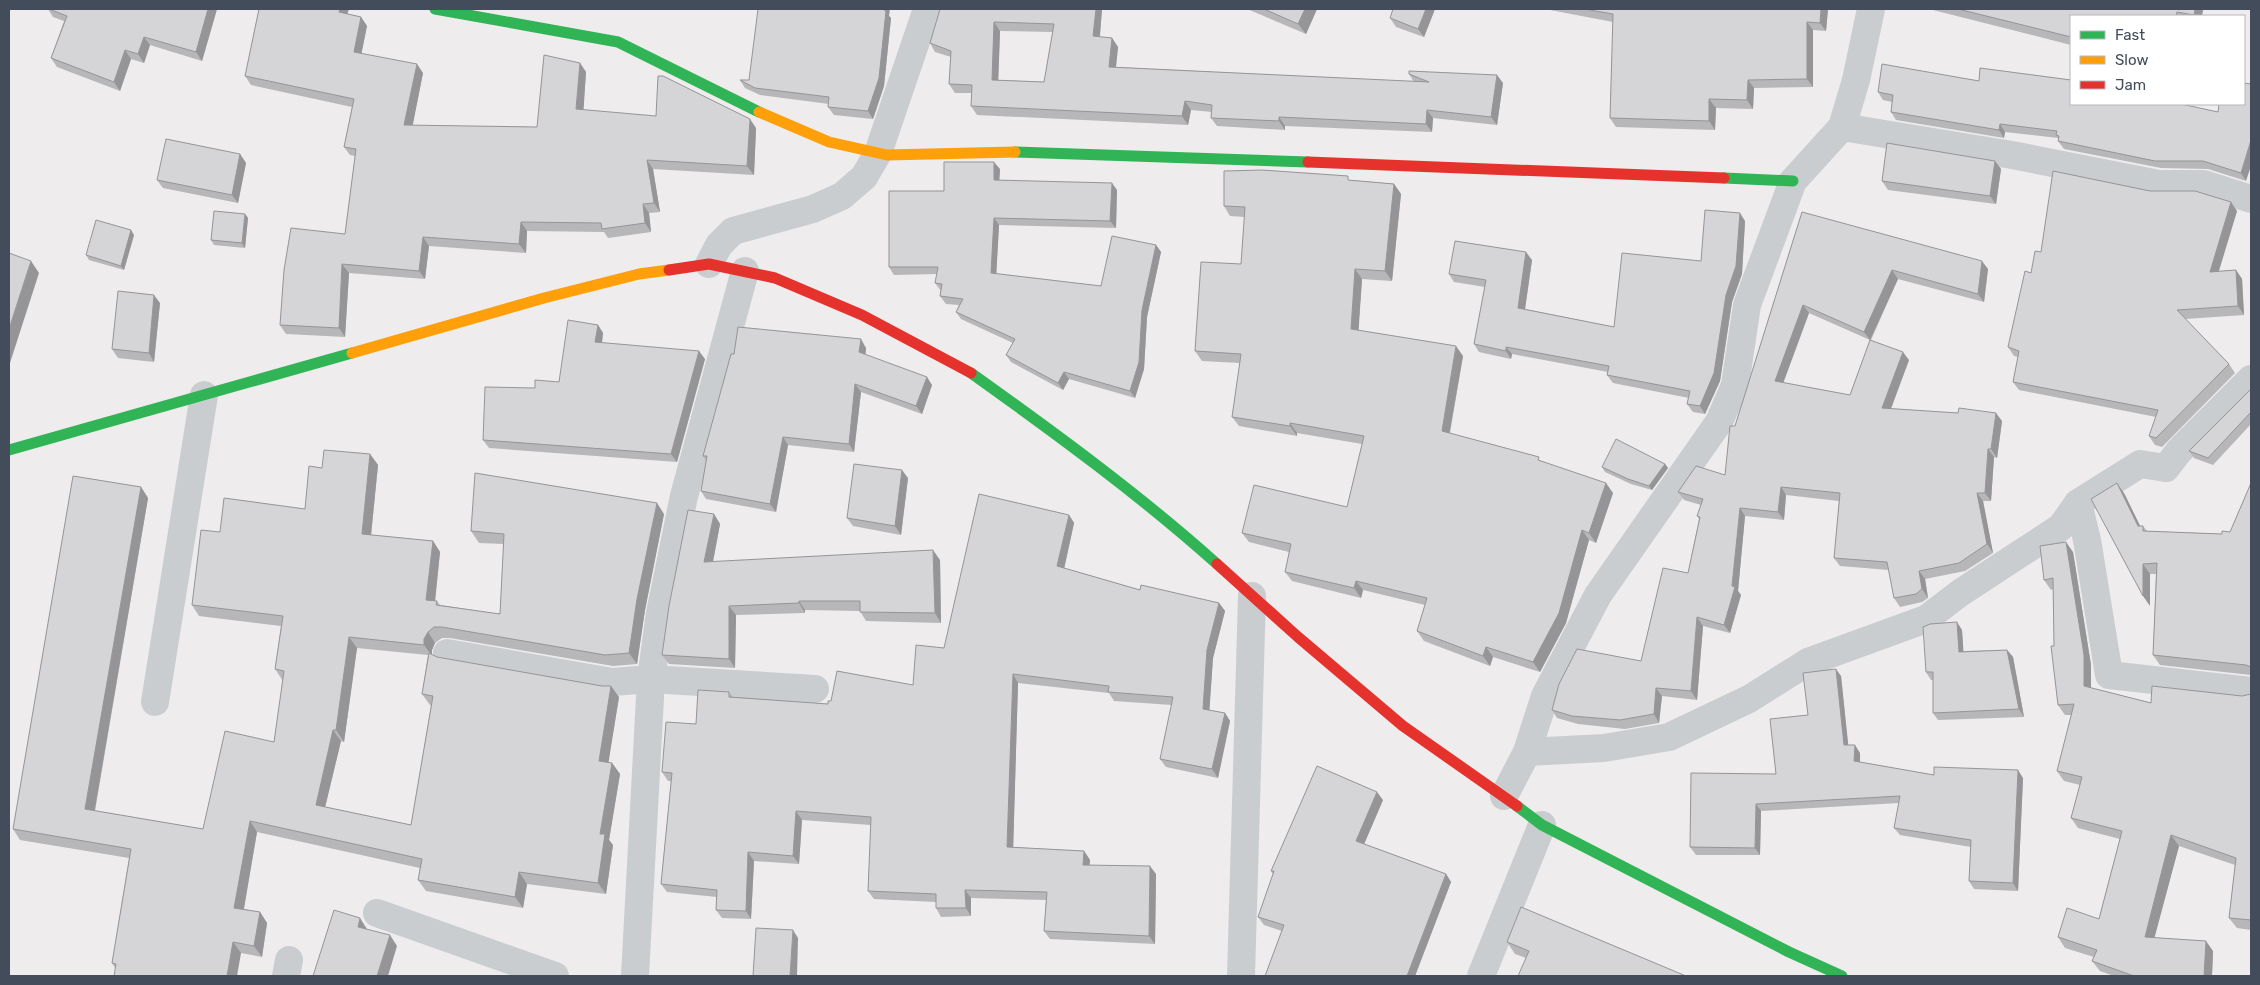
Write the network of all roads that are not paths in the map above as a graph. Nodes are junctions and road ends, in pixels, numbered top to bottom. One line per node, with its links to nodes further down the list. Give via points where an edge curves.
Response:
1 (435, 9): 5 (street, via 618,42 779,122 829,142)
2 (927, 9): 5 (street)
3 (1870, 9): 4 (street, via 1856,80)
4 (1842, 127): 6 (street); 7 (street, via 2012,155 2159,184 2204,184)
5 (878, 153): 6 (street, via 1038,151); 8 (street, via 864,177 842,196 813,209 733,230 719,245)
6 (1793, 181): 20 (street, via 1747,305 1735,385 1719,422 1598,595 1545,696)
7 (2251, 199)
8 (709, 264): 9 (street); 11 (street, via 639,274 544,298)
9 (745, 271): 14 (street, via 775,278 862,315 962,367 1072,446 1187,537); 16 (street, via 684,496 660,612)
10 (2251, 379): 13 (street, via 2166,468 2140,464)
11 (204, 395): 12 (street); 19 (street)
12 (9, 450)
13 (2078, 503): 18 (street, via 2109,675); 20 (street, via 2061,527 1974,583 1926,619 1808,662 1749,699 1669,737 1604,748)
14 (1252, 596): 21 (street, via 1403,726); 26 (street)
15 (446, 653): 16 (street, via 612,682)
16 (652, 679): 17 (street); 25 (street)
17 (815, 689)
18 (2251, 691)
19 (155, 702)
20 (1527, 752): 21 (street)
21 (1504, 796): 22 (street)
22 (1542, 825): 27 (street); 28 (street)
23 (377, 913): 24 (street)
24 (555, 976)
25 (635, 976)
26 (1241, 976)
27 (1481, 976)
28 (1842, 976)

